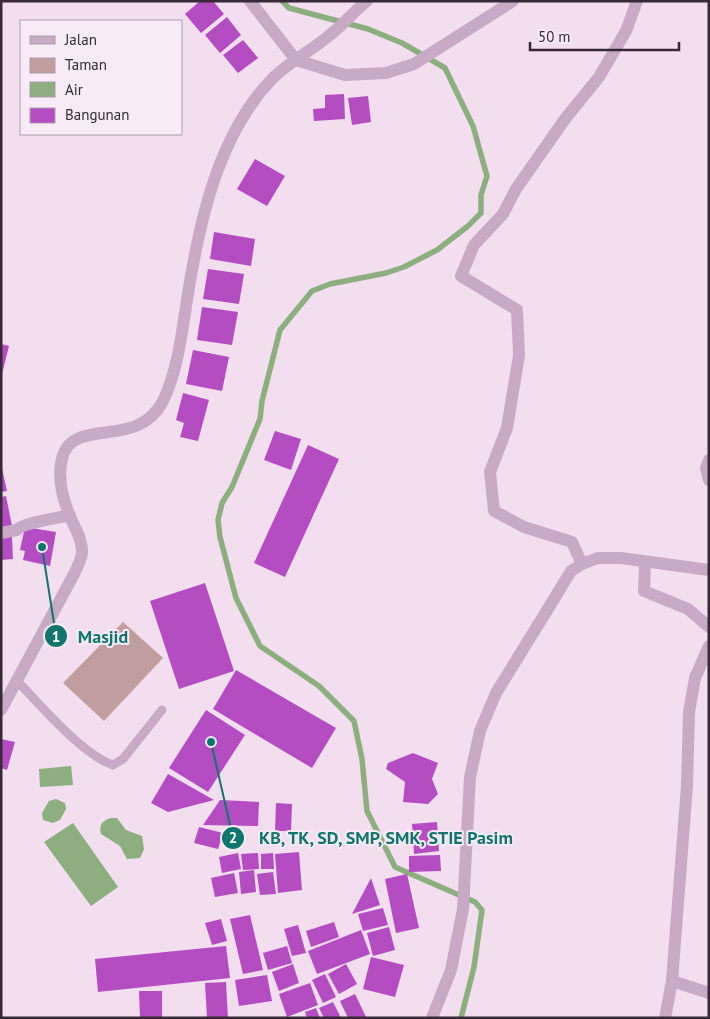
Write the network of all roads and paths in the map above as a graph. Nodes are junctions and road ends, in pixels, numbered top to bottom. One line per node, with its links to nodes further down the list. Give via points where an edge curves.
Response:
1 (250, 1): 5 (street)
2 (367, 1): 5 (street, via 331,35)
3 (513, 1): 5 (street, via 414,64 386,73 345,75)
4 (637, 1): 11 (street, via 626,31 599,77 565,119 516,189 503,214 474,245 462,276 517,310 519,355 510,410 490,472 494,511 524,527 572,542)
5 (296, 60): 8 (street, via 272,79 254,100 217,174 196,245 174,366 162,403 140,426 82,436 63,454 60,485)
6 (709, 460): 7 (street, via 706,468)
7 (709, 480)
8 (70, 516): 9 (street); 15 (street, via 81,546 79,563)
9 (1, 533)
10 (645, 562): 11 (street, via 598,558); 12 (street); 13 (street, via 644,591 688,610)
11 (582, 564): 20 (street, via 564,582 496,693 480,731 470,777 463,909 451,970)
12 (709, 570)
13 (709, 628)
14 (709, 646): 18 (street, via 695,678 689,712 687,786)
15 (16, 680): 16 (street); 17 (lane, via 64,729 101,761 113,765 123,759)
16 (1, 710)
17 (162, 710)
18 (672, 981): 19 (street); 21 (street)
19 (709, 993)
20 (432, 1018)
21 (665, 1018)

